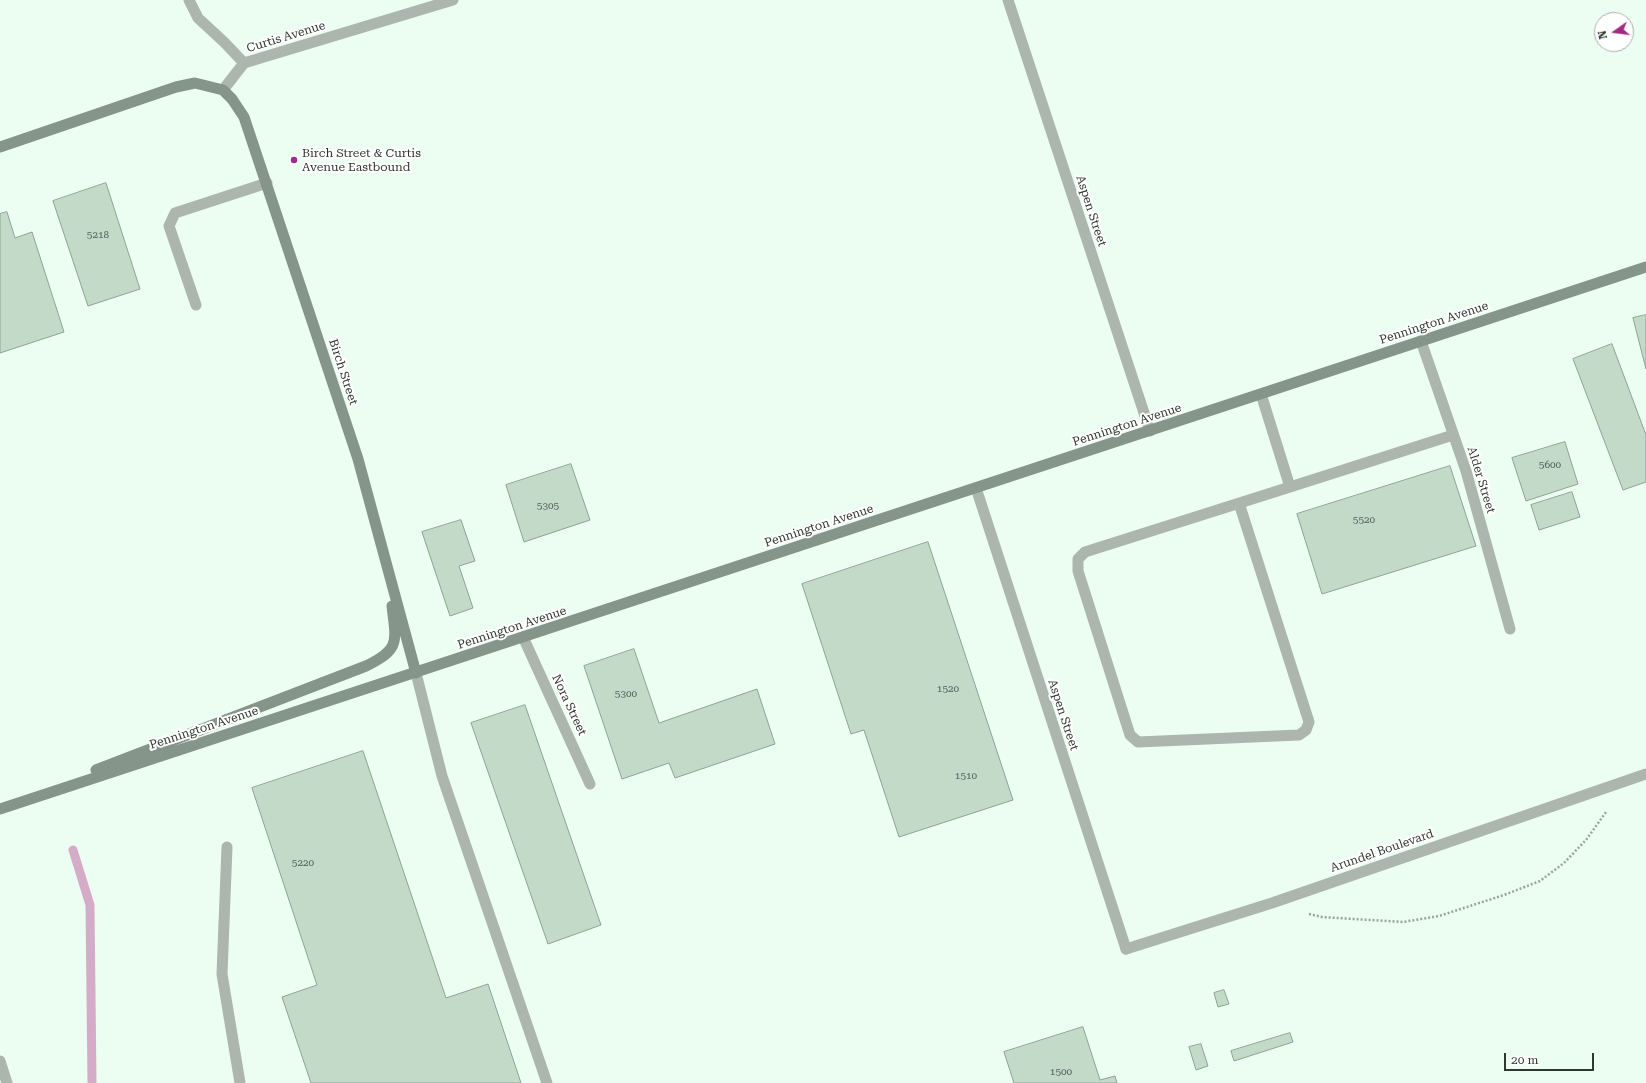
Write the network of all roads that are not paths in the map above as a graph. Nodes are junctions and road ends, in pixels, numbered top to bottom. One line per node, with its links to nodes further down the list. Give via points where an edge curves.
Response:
1 (189, 0): 4 (street, via 198,18)
2 (453, 0): 4 (street, Curtis Avenue)
3 (1008, 0): 12 (street, Aspen Street)
4 (244, 63): 5 (street, Curtis Avenue)
5 (223, 90): 6 (main road, via 194,83 176,87); 7 (main road, Birch Street, via 244,117)
6 (0, 147)
7 (267, 183): 9 (street, via 175,213 169,226); 17 (main road, Birch Street, via 358,459)
8 (1646, 267): 10 (main road, Pennington Avenue)
9 (196, 305)
10 (1421, 341): 11 (main road, Pennington Avenue); 13 (street, Alder Street)
11 (1261, 394): 12 (main road, Pennington Avenue); 14 (street)
12 (1150, 431): 15 (main road, Pennington Avenue)
13 (1453, 435): 14 (street); 18 (street, Alder Street, via 1466,471)
14 (1290, 487): 16 (street)
15 (976, 488): 19 (main road, Pennington Avenue); 25 (street, Aspen Street)
16 (1239, 503): 16 (street, via 1085,552 1078,559 1078,571 1130,735 1138,742 1299,735 1306,730 1309,722)
17 (389, 572): 20 (main road, Birch Street); 23 (main road, via 395,639 392,649 382,658)
18 (1510, 629)
19 (524, 638): 20 (main road, Pennington Avenue); 22 (street, Nora Street)
20 (416, 673): 23 (main road, Pennington Avenue); 29 (street, via 442,776)
21 (1646, 774): 25 (street, Arundel Boulevard, via 1272,903)
22 (590, 784)
23 (0, 808)
24 (227, 847): 28 (street, via 222,974)
25 (1126, 949)
26 (0, 1061): 27 (street)
27 (7, 1083)
28 (240, 1083)
29 (547, 1083)

